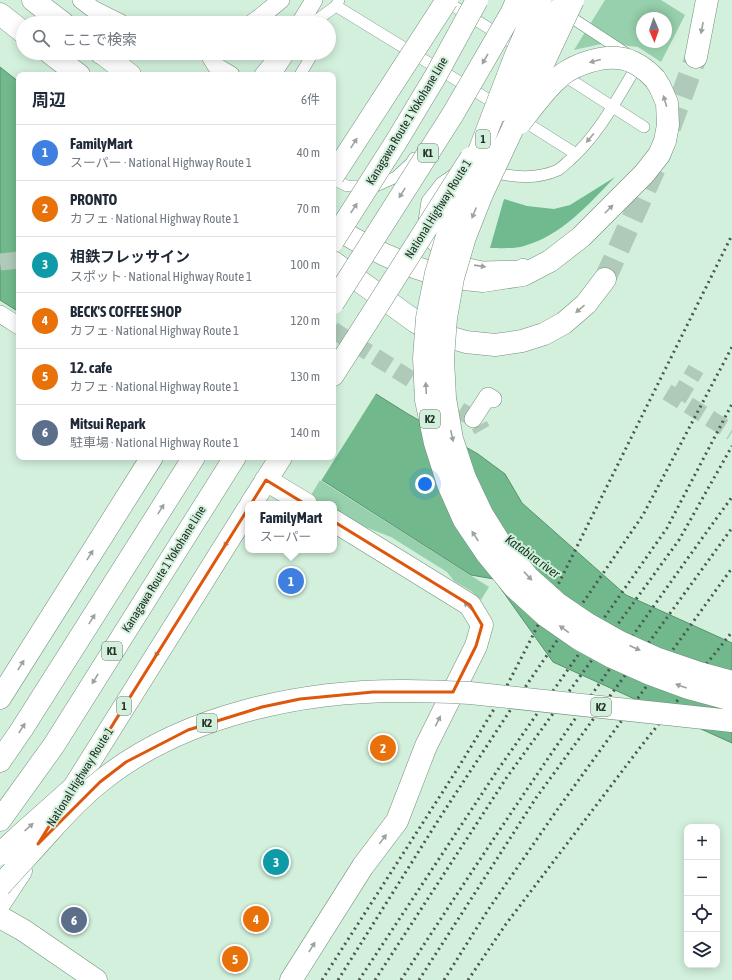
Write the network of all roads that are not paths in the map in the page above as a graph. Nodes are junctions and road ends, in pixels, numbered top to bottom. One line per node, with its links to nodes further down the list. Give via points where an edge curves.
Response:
1 (33, 0): 16 (main road)
2 (81, 0): 17 (street)
3 (281, 0): 18 (street)
4 (314, 0): 19 (street)
5 (438, 0): 23 (lane, bridge)
6 (446, 0): 23 (main road, bridge); 40 (lane)
7 (477, 0): 46 (main road, Kanagawa Route 1 Yokohane Line, one-way to 7, bridge, via 396,142)
8 (517, 0): 51 (main road, K1, one-way to 51, bridge, via 453,114)
9 (540, 0): 68 (main road, K2, one-way to 9, bridge, via 688,688 612,657 579,639 546,616 514,587 464,520 448,484 435,443 426,400 424,358 427,318 436,273 448,233 512,64)
10 (544, 0): 40 (lane, via 633,58 635,68)
11 (564, 0): 49 (main road, National Highway Route 1 / 1, bridge, via 517,84)
12 (573, 0): 66 (main road, K2, one-way to 66, bridge, via 482,194 465,237 453,278 446,318 443,359 445,398 452,438 465,478 482,514 502,546 529,578 557,603 620,642 696,672)
13 (707, 0): 24 (main road, one-way to 24)
14 (338, 2): 20 (lane); 21 (lane); 42 (lane)
15 (0, 14): 22 (main road)
16 (54, 16)
17 (107, 16)
18 (261, 16)
19 (304, 16)
20 (321, 16)
21 (332, 16)
22 (16, 27)
23 (428, 30): 43 (main road, one-way to 23, bridge)
24 (696, 56)
25 (59, 60): 32 (main road)
26 (111, 60): 33 (main road)
27 (113, 60): 34 (lane)
28 (212, 60): 35 (street, via 216,66)
29 (275, 60): 36 (street)
30 (285, 60): 37 (lane)
31 (309, 60): 38 (lane)
32 (75, 72)
33 (126, 72)
34 (132, 72)
35 (226, 72)
36 (265, 72)
37 (276, 72)
38 (302, 72)
39 (447, 106): 44 (lane, via 411,162 396,177 376,186 346,186)
40 (613, 107): 41 (lane); 42 (lane, one-way to 42)
41 (644, 127)
42 (576, 154): 47 (lane, one-way to 47, via 560,169 542,176 524,178 478,170 456,172 441,184 427,201 424,221 432,244 451,260 483,267 519,266 549,256)
43 (336, 171)
44 (336, 181)
45 (336, 228): 47 (main road, via 385,255 417,268 445,277 483,281 523,275 550,261)
46 (336, 236)
47 (581, 237): 49 (main road, one-way to 49, bridge, via 644,174 659,155 665,141 668,125 667,103 660,87 649,72 619,58 600,59 562,74 508,138 467,196)
48 (336, 264): 50 (main road, one-way to 48, via 586,304 564,323 544,334 522,341 495,345 466,342 435,333)
49 (397, 275): 54 (main road, National Highway Route 1 / 1, bridge)
50 (605, 279)
51 (336, 298)
52 (0, 314): 53 (street)
53 (16, 324)
54 (338, 367)
55 (493, 399): 56 (street, via 488,396)
56 (480, 420)
57 (150, 460): 67 (main road, one-way to 57)
58 (192, 460): 71 (main road, one-way to 58)
59 (233, 460): 72 (main road, Kanagawa Route 1 Yokohane Line / K1, one-way to 72, via 54,745)
60 (279, 460): 61 (main road)
61 (266, 480): 62 (main road); 63 (main road)
62 (253, 501)
63 (301, 501)
64 (245, 514): 75 (main road, National Highway Route 1 / 1, one-way to 75)
65 (337, 523): 78 (main road, one-way to 65, via 363,866 397,821 426,746 476,646 482,625 470,605)
66 (732, 682)
67 (0, 698)
68 (732, 700)
69 (732, 708): 73 (main road, K2, one-way to 69, bridge, via 90,773 118,753 149,735 183,720 218,706 258,695 337,682 439,678)
70 (732, 721): 74 (main road, K2, bridge, via 437,691 338,694 262,707 188,730 126,762 77,803)
71 (0, 761)
72 (0, 820)
73 (0, 854)
74 (0, 886)
75 (0, 903)
76 (0, 917): 77 (main road)
77 (96, 980)
78 (291, 980)

